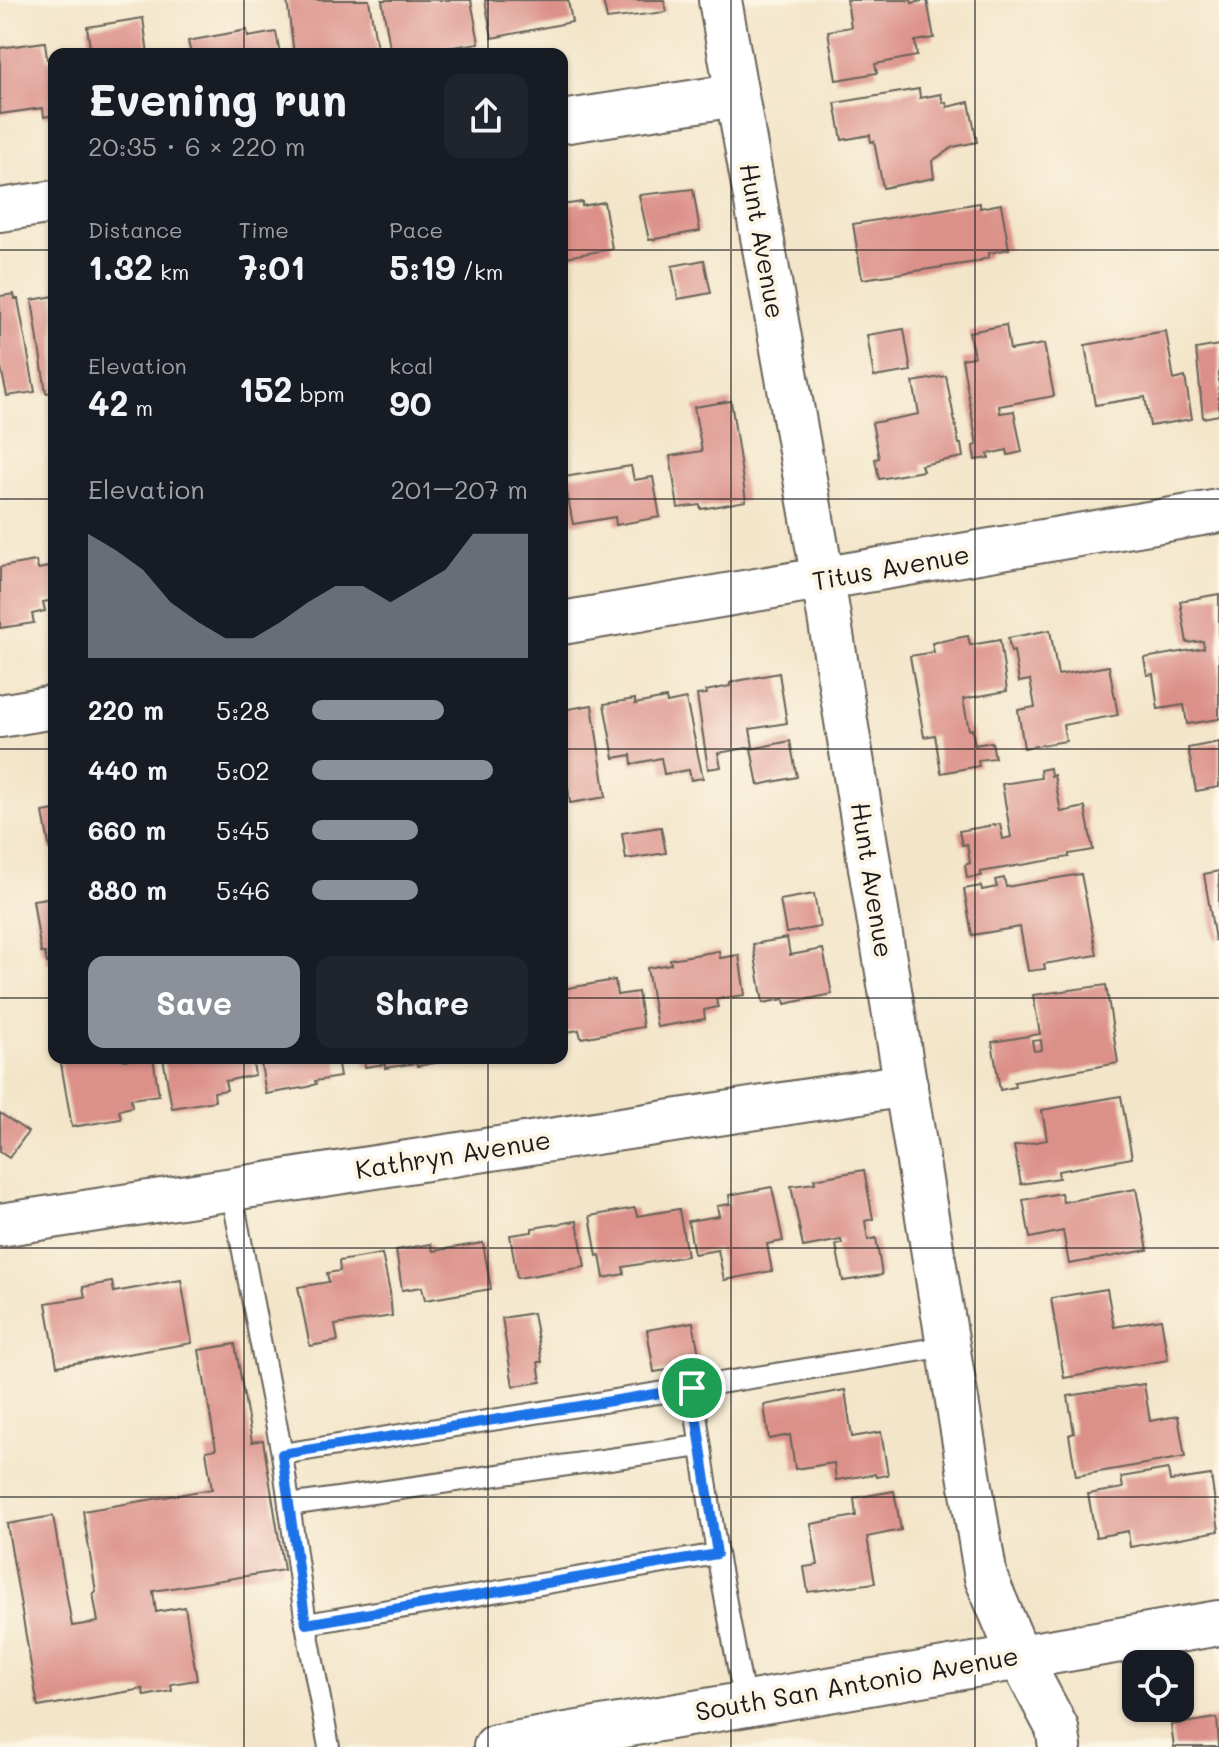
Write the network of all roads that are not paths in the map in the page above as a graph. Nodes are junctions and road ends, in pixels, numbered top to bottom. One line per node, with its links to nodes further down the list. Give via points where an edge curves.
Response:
1 (720, 0): 2 (street, Hunt Avenue)
2 (736, 95): 3 (street); 7 (street, Hunt Avenue)
3 (568, 121)
4 (48, 203): 5 (street)
5 (0, 210)
6 (1219, 511): 7 (street, Titus Avenue)
7 (823, 580): 8 (street, Titus Avenue); 11 (street, Hunt Avenue)
8 (568, 622)
9 (48, 708): 10 (street)
10 (0, 716)
11 (906, 1085): 12 (street, Kathryn Avenue); 14 (street, Hunt Avenue)
12 (231, 1189): 13 (street, Kathryn Avenue); 17 (lane)
13 (0, 1225)
14 (948, 1346): 15 (lane); 22 (street, Hunt Avenue, via 986,1578)
15 (692, 1388): 16 (lane); 17 (lane)
16 (700, 1446): 18 (lane); 19 (lane)
17 (282, 1454): 18 (lane)
18 (289, 1505): 21 (lane)
19 (717, 1554): 21 (lane); 23 (lane)
20 (1219, 1623): 22 (street, South San Antonio Avenue)
21 (306, 1624): 24 (lane)
22 (1019, 1656): 23 (street, South San Antonio Avenue); 26 (street, Hunt Avenue, via 1057,1728)
23 (745, 1704): 25 (street, South San Antonio Avenue)
24 (329, 1747)
25 (496, 1747)
26 (1060, 1747)

